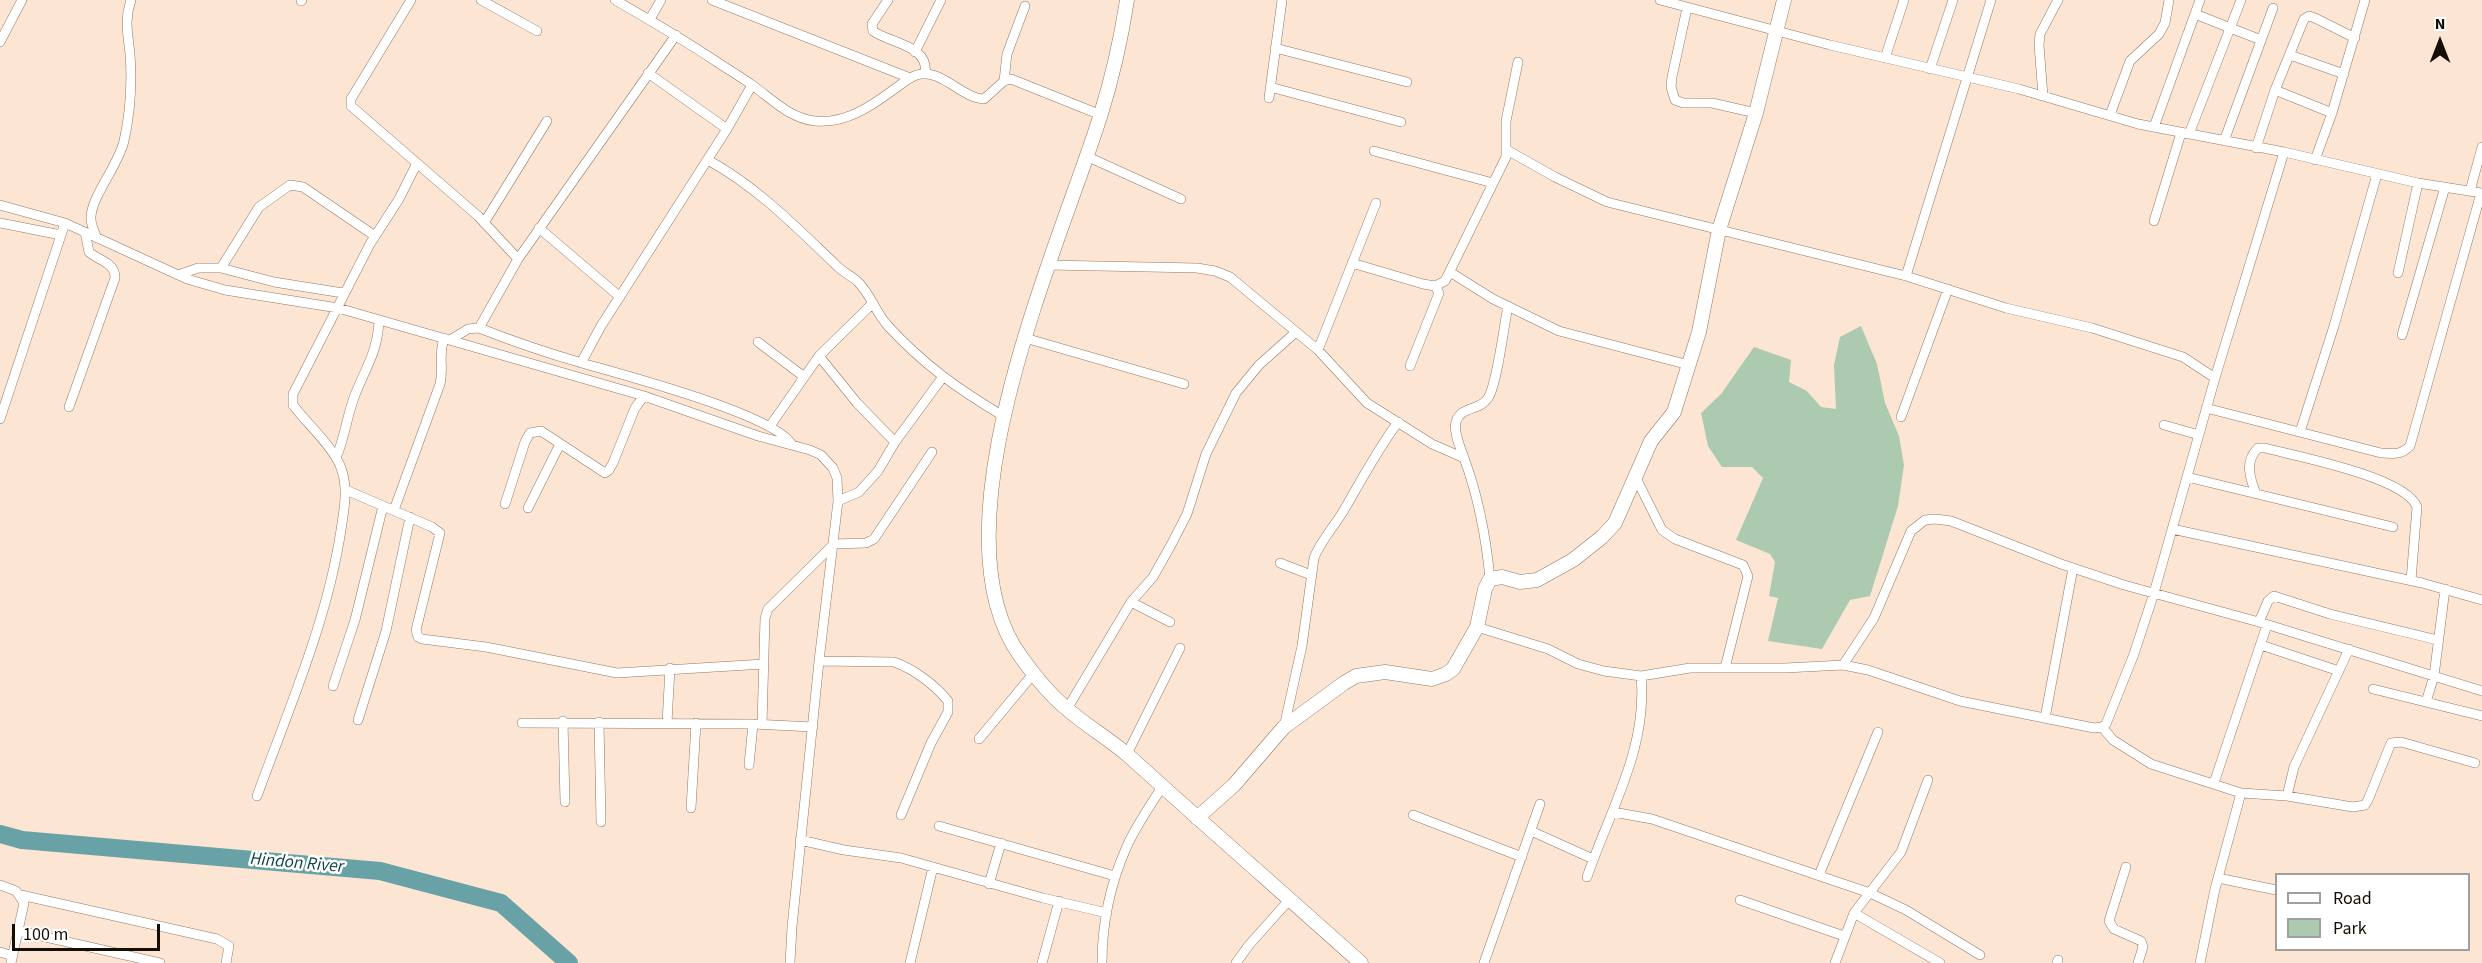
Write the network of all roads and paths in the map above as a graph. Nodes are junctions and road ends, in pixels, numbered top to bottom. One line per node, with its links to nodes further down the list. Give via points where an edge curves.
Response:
1 (22, 0): 33 (street)
2 (131, 0): 89 (street, via 126,27 130,56 125,137 92,209 90,218)
3 (411, 0): 70 (street, via 351,99 351,106)
4 (480, 0): 29 (street)
5 (615, 0): 26 (street)
6 (661, 0): 26 (street)
7 (712, 0): 44 (street)
8 (888, 0): 35 (street, via 872,24 873,31 908,45)
9 (941, 0): 35 (street)
10 (1127, 0): 54 (street)
11 (1282, 0): 34 (street)
12 (1660, 0): 23 (street)
13 (1784, 0): 28 (street)
14 (1904, 0): 37 (street)
15 (1953, 0): 39 (street)
16 (1990, 0): 43 (street)
17 (2058, 0): 50 (street, via 2040,34)
18 (2169, 0): 55 (street, via 2165,24 2130,61)
19 (2200, 0): 25 (street)
20 (2241, 0): 27 (street)
21 (2365, 0): 31 (street)
22 (1025, 6): 45 (street, via 1007,54)
23 (1687, 8): 28 (street); 52 (street, via 1672,77 1675,100)
24 (2273, 8): 32 (street)
25 (2195, 14): 27 (street); 58 (street)
26 (650, 19): 30 (street)
27 (2230, 28): 32 (street); 60 (street)
28 (1775, 30): 37 (street); 52 (street)
29 (537, 31)
30 (676, 35): 40 (street); 47 (street)
31 (2355, 38): 36 (street, via 2309,16 2301,23); 42 (street)
32 (2261, 40): 61 (street)
33 (0, 42)
34 (1275, 48): 46 (street); 48 (street)
35 (915, 52): 41 (street, via 925,65)
36 (2290, 54): 42 (street); 49 (street)
37 (1885, 58): 39 (street)
38 (1518, 62): 64 (street, via 1506,121)
39 (1930, 69): 43 (street)
40 (648, 73): 59 (street); 84 (street)
41 (925, 74): 44 (street); 45 (street, via 975,99 988,97)
42 (2344, 74): 53 (street)
43 (1966, 77): 50 (street); 97 (street)
44 (910, 78): 47 (street, via 853,115 827,122 791,114)
45 (1004, 81): 54 (street, via 1011,79)
46 (1407, 82)
47 (752, 85): 59 (street)
48 (1270, 87): 51 (street); 57 (street)
49 (2275, 90): 53 (street); 63 (street)
50 (2043, 96): 55 (street)
51 (1269, 98)
52 (1756, 113): 85 (street)
53 (2332, 113): 69 (street)
54 (1101, 115): 67 (street)
55 (2110, 115): 58 (street)
56 (547, 121): 83 (street)
57 (1401, 122)
58 (2154, 127): 60 (street)
59 (727, 129): 68 (street)
60 (2185, 134): 61 (street); 80 (street)
61 (2224, 141): 63 (street)
62 (2482, 147): 75 (street)
63 (2256, 148): 66 (street)
64 (1507, 150): 72 (street); 85 (street, via 1607,202)
65 (1374, 151): 72 (street)
66 (2284, 152): 69 (street); 119 (street)
67 (1086, 156): 77 (street); 92 (street)
68 (708, 160): 101 (street); 102 (street, via 744,182 791,220 836,266 857,281)
69 (2315, 160): 71 (street)
70 (417, 163): 83 (street); 88 (street)
71 (2377, 174): 73 (street); 130 (street)
72 (1492, 183): 94 (street)
73 (2418, 183): 74 (street); 95 (street)
74 (2445, 187): 75 (street); 108 (street)
75 (2470, 191): 76 (street)
76 (2481, 193): 130 (street, via 2410,446 2396,454 2381,453)
77 (1181, 199)
78 (1376, 203): 91 (street)
79 (0, 205): 82 (street)
80 (2154, 220)
81 (0, 223): 87 (street)
82 (65, 223): 86 (street); 87 (street)
83 (484, 223): 90 (street)
84 (539, 228): 90 (street); 101 (street)
85 (1719, 230): 97 (street); 115 (street)
86 (85, 232): 89 (street); 122 (street, via 89,252 111,266 115,278)
87 (61, 236): 126 (street)
88 (375, 236): 93 (street, via 303,187 290,185 259,207); 100 (street)
89 (97, 238): 96 (street)
90 (518, 259): 106 (street)
91 (1352, 263): 98 (street); 112 (street)
92 (1049, 265): 107 (street, via 1215,271 1244,287); 109 (street)
93 (221, 268): 96 (street, via 208,267); 100 (street, via 274,282)
94 (1450, 272): 98 (street, via 1445,281); 103 (street)
95 (2398, 273)
96 (178, 275): 104 (street, via 225,290)
97 (1906, 276): 99 (street)
98 (1435, 286): 116 (street, via 1439,293)
99 (1948, 289): 119 (street, via 2183,357); 125 (street)
100 (343, 293): 104 (street)
101 (620, 297): 114 (street)
102 (873, 303): 113 (street); 118 (street, via 888,327)
103 (1508, 306): 115 (street, via 1559,331); 137 (street, via 1489,397 1476,408 1466,410 1455,425)
104 (338, 308): 105 (street); 136 (street, via 293,394 293,405)
105 (379, 320): 110 (street); 136 (street, via 376,348 355,396)
106 (479, 328): 110 (street, via 468,328); 114 (street)
107 (1296, 332): 112 (street); 159 (street, via 1259,365 1236,393 1206,454 1187,514 1153,577)
108 (2402, 335)
109 (1025, 338): 120 (street); 124 (street)
110 (447, 339): 121 (street); 146 (street, via 440,355 440,384)
111 (758, 342): 117 (street)
112 (1318, 350): 127 (street, via 1367,403)
113 (819, 356): 117 (street); 132 (street)
114 (581, 363): 129 (street, via 695,396)
115 (1689, 365): 139 (street, via 1674,412 1651,441)
116 (1410, 366)
117 (803, 376): 129 (street)
118 (942, 378): 124 (street); 132 (street)
119 (2215, 378): 123 (street)
120 (1184, 384)
121 (644, 396): 133 (street, via 635,408 609,470 600,472); 134 (street)
122 (69, 407)
123 (2206, 408): 130 (street); 131 (street)
124 (1003, 416): 173 (street, via 990,495 990,570 1001,619 1019,655)
125 (1901, 417)
126 (0, 419)
127 (1398, 422): 137 (street, via 1432,444); 153 (street, via 1319,547)
128 (2164, 425): 131 (street)
129 (770, 426): 134 (street, via 789,438)
130 (2300, 432)
131 (2199, 435): 138 (street)
132 (895, 442): 142 (street, via 878,471 859,492)
133 (560, 444): 143 (street, via 541,431 530,433); 145 (street)
134 (792, 445): 142 (street, via 828,461 837,478)
135 (932, 452): 150 (street, via 874,539)
136 (336, 458): 140 (street)
137 (1464, 458): 154 (street, via 1475,487)
138 (2187, 477): 141 (street); 149 (street)
139 (1636, 478): 154 (street, via 1615,523 1573,560 1537,580); 171 (street, via 1662,531 1743,565 1747,571)
140 (346, 490): 144 (street); 202 (street, via 335,568 320,626)
141 (2256, 494): 148 (street); 155 (street, via 2250,479 2250,460 2258,448 2358,473 2403,491 2417,507)
142 (838, 501): 150 (street)
143 (506, 504)
144 (383, 506): 146 (street); 176 (street, via 356,620)
145 (528, 508)
146 (394, 510): 147 (street)
147 (410, 517): 170 (street, via 440,533 416,630 418,637 617,673); 183 (street, via 386,631)
148 (2392, 527)
149 (2172, 530): 155 (street); 157 (street)
150 (834, 544): 167 (street); 168 (street, via 768,609)
151 (1280, 564): 153 (street)
152 (2073, 568): 157 (street); 169 (street, via 1951,521 1925,520 1911,531 1874,618); 182 (street)
153 (1311, 575): 192 (street, via 1302,646)
154 (1491, 579): 162 (street)
155 (2411, 580): 156 (street)
156 (2445, 589): 158 (street); 163 (street)
157 (2154, 593): 161 (street); 191 (street, via 2134,654)
158 (2482, 600)
159 (1131, 602): 160 (street); 180 (street)
160 (1170, 622)
161 (2263, 623): 163 (street, via 2268,601 2274,597); 164 (street); 166 (street)
162 (1477, 627): 174 (street, via 1548,649 1578,664); 192 (street, via 1453,669 1446,674 1432,679 1384,672 1356,676)
163 (2438, 640): 175 (street)
164 (2261, 645): 172 (street); 199 (street)
165 (1180, 648): 195 (street)
166 (2349, 649): 172 (street); 175 (street)
167 (819, 662): 190 (street); 209 (street, via 894,662 905,666 948,701 948,712)
168 (764, 664): 170 (street); 189 (street)
169 (1843, 665): 171 (street); 182 (street, via 1959,701)
170 (670, 668): 187 (street)
171 (1725, 668): 174 (street, via 1690,668)
172 (2339, 671): 203 (street, via 2294,767)
173 (1034, 673): 180 (street); 194 (street)
174 (1641, 676): 207 (street, via 1641,730)
175 (2434, 676): 178 (street); 179 (street)
176 (333, 686)
177 (2373, 689): 179 (street)
178 (2482, 691)
179 (2426, 702): 181 (street)
180 (1067, 710): 195 (street)
181 (2482, 716)
182 (2046, 718): 191 (street)
183 (358, 720)
184 (563, 721): 185 (street); 186 (street); 204 (street)
185 (599, 722): 187 (street); 211 (street)
186 (522, 723)
187 (668, 723): 188 (street)
188 (696, 723): 189 (street); 206 (street)
189 (758, 724): 190 (street); 197 (street)
190 (813, 727): 214 (street)
191 (2102, 727): 199 (street, via 2113,740 2151,764)
192 (1284, 728): 210 (street, via 1234,785)
193 (1878, 732): 220 (street)
194 (979, 739)
195 (1127, 754): 200 (street)
196 (2475, 763): 203 (street, via 2395,742 2388,746 2365,805 2353,807)
197 (749, 765)
198 (1928, 780): 227 (street, via 1900,852)
199 (2214, 783): 201 (street)
200 (1162, 787): 210 (street); 221 (street, via 1127,845)
201 (2241, 792): 203 (street); 223 (street)
202 (257, 796)
203 (2287, 796)
204 (565, 802)
205 (1540, 804): 213 (street)
206 (691, 808)
207 (1613, 812): 217 (street); 220 (street, via 1652,819)
208 (1413, 815): 216 (street)
209 (901, 816)
210 (1197, 818): 229 (street)
211 (601, 822)
212 (939, 825): 215 (street)
213 (1531, 831): 216 (street); 217 (street)
214 (800, 840): 218 (street); 241 (street)
215 (1001, 843): 221 (street); 224 (street)
216 (1522, 857): 247 (street)
217 (1593, 859): 222 (street)
218 (933, 867): 224 (street); 242 (street)
219 (2126, 867): 250 (street, via 2109,921 2115,929 2141,941)
220 (1820, 875): 227 (street)
221 (1115, 876): 232 (street)
222 (1587, 877)
223 (2218, 878): 226 (street); 251 (street)
224 (988, 884): 231 (street)
225 (0, 885): 228 (street)
226 (2275, 890)
227 (1870, 893): 233 (street); 237 (street)
228 (21, 895): 234 (street, via 24,909); 240 (street, via 217,939 229,946)
229 (1290, 899): 245 (street); 246 (street)
230 (1740, 900): 235 (street)
231 (1059, 901): 232 (street); 243 (street)
232 (1107, 913): 244 (street)
233 (1854, 913): 235 (street); 249 (street)
234 (19, 931): 238 (street); 239 (street)
235 (1844, 936): 248 (street)
236 (0, 952): 238 (street)
237 (1980, 955)
238 (12, 959)
239 (160, 963)
240 (225, 963)
241 (790, 963)
242 (910, 963)
243 (1042, 963)
244 (1102, 963)
245 (1236, 963)
246 (1361, 963)
247 (1484, 963)
248 (1834, 963)
249 (1940, 963)
250 (2138, 963)
251 (2200, 963)

